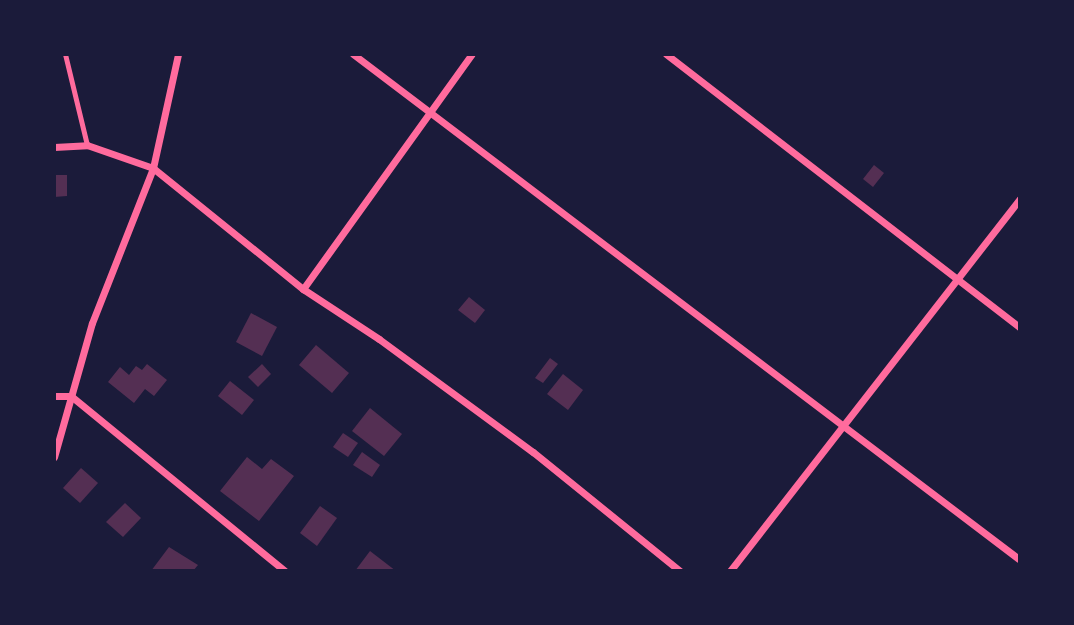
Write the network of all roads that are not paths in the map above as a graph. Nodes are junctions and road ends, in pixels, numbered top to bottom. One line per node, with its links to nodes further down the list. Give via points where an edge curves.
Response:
1 (65, 54): 7 (lane)
2 (178, 54): 9 (street)
3 (353, 54): 6 (street)
4 (472, 54): 6 (street)
5 (666, 54): 11 (street)
6 (430, 113): 12 (street); 16 (street)
7 (87, 145): 8 (street); 9 (street)
8 (54, 148)
9 (153, 168): 12 (street); 14 (street, via 114,259)
10 (1020, 199): 11 (street)
11 (957, 280): 13 (street); 16 (street)
12 (303, 289): 20 (street, via 533,452)
13 (1020, 328)
14 (71, 396): 15 (street); 17 (street); 19 (street)
15 (54, 397)
16 (841, 428): 18 (street); 21 (street)
17 (54, 457)
18 (1020, 560)
19 (285, 571)
20 (680, 571)
21 (730, 571)

